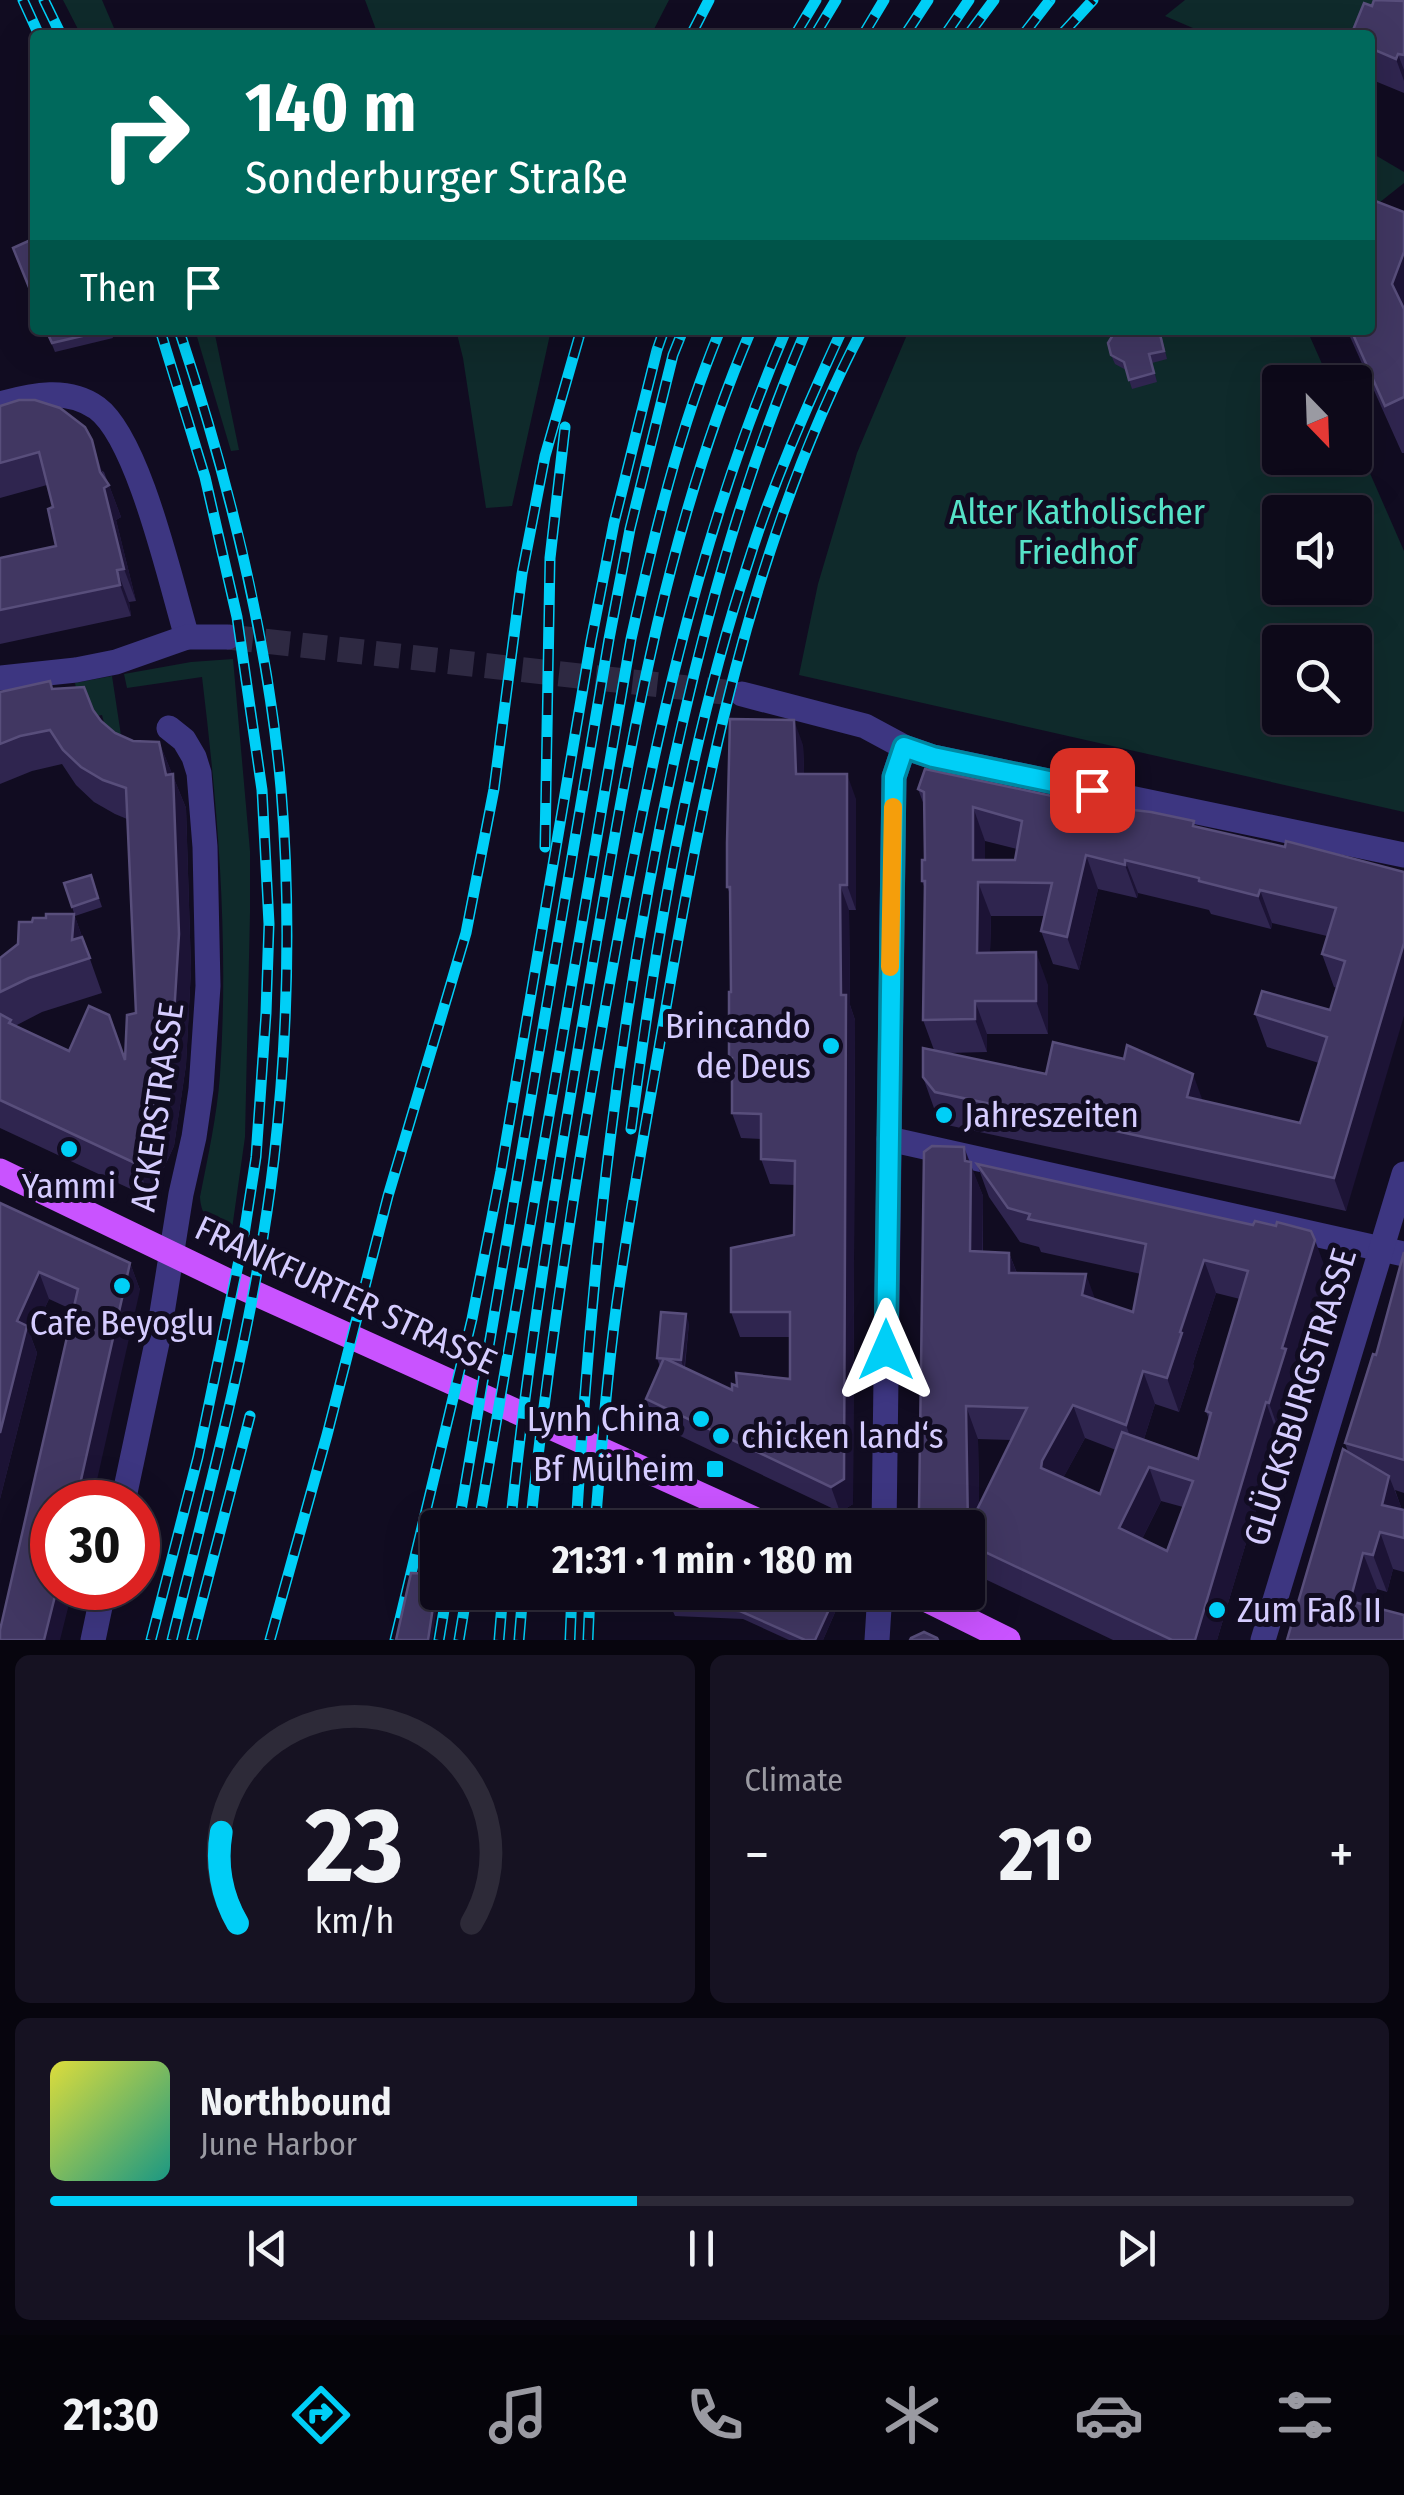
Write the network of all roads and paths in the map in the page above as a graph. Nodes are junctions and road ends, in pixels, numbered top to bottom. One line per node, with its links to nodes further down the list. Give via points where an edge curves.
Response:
1 (0, 404): 2 (street, via 64,394 97,409 120,436 142,486)
2 (187, 637): 3 (street); 4 (street, via 116,662)
3 (228, 637)
4 (0, 678)
5 (742, 694): 7 (street, via 864,726)
6 (169, 728): 13 (street, ACKERSTRASSE, via 184,740 199,773 208,986 201,1089)
7 (904, 747): 8 (street); 9 (street, via 894,777)
8 (1404, 856)
9 (890, 1139): 12 (street); 16 (street)
10 (0, 1171): 13 (main road, FRANKFURTER STRASSE)
11 (1404, 1174): 12 (street, GLÜCKSBURGSTRASSE)
12 (1393, 1252): 23 (street, GLÜCKSBURGSTRASSE)
13 (172, 1254): 14 (street, ACKERSTRASSE); 15 (main road, FRANKFURTER STRASSE)
14 (127, 1480)
15 (734, 1510)
16 (884, 1510)
17 (99, 1610): 20 (street)
18 (879, 1610): 21 (street)
19 (947, 1610): 22 (main road)
20 (93, 1640)
21 (878, 1640)
22 (1008, 1640)
23 (1263, 1640)

